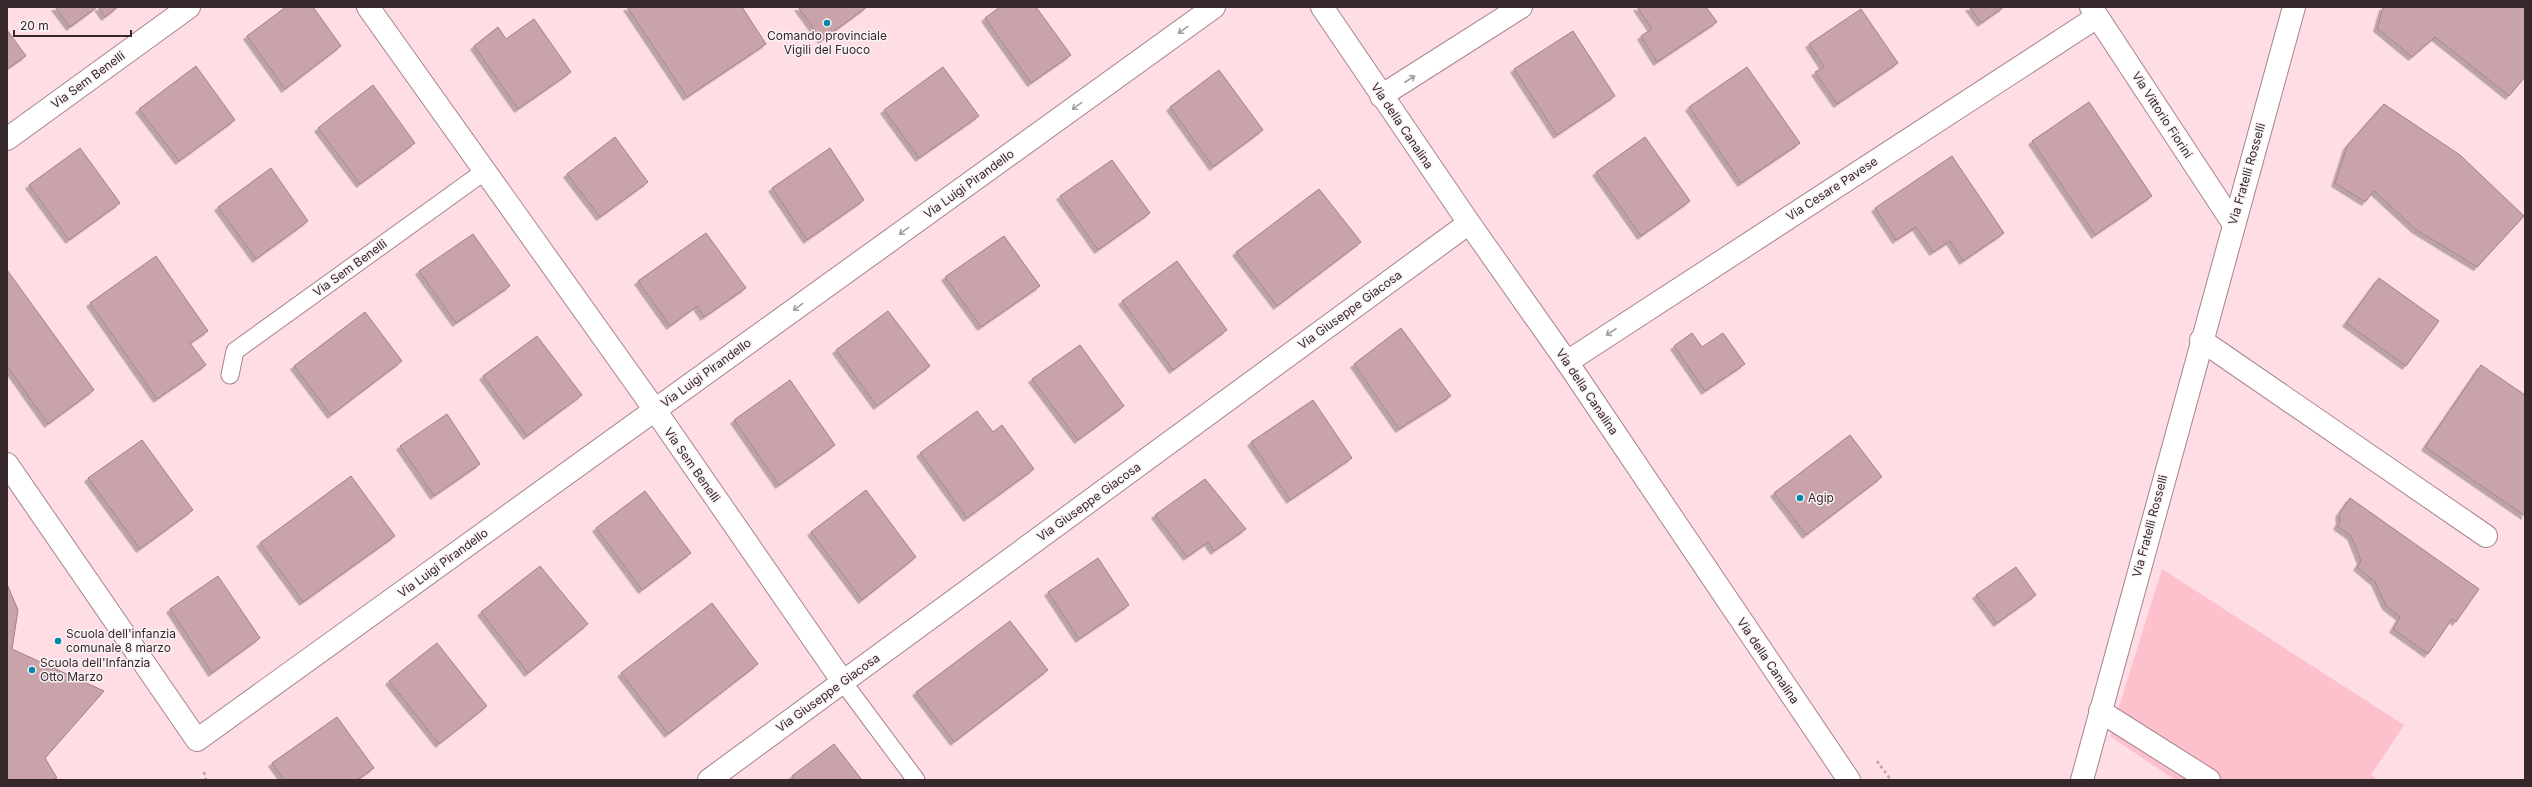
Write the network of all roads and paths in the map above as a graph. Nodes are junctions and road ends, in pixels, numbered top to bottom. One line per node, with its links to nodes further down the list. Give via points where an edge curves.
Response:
1 (189, 7): 9 (street, Via Sem Benelli)
2 (368, 7): 10 (street, Via Sem Benelli)
3 (1214, 7): 16 (street, Via Luigi Pirandello, one-way to 16)
4 (1322, 7): 8 (street, Via della Canalina)
5 (1521, 7): 8 (street, one-way to 5)
6 (2294, 7): 12 (street, Via Fratelli Rosselli)
7 (2094, 12): 12 (street, Via Vittorio Fiorini); 14 (street, Via Cesare Pavese, one-way to 14)
8 (1382, 96): 11 (street, Via della Canalina)
9 (7, 139)
10 (485, 171): 15 (lane, Via Sem Benelli, via 235,351); 16 (street, Via Sem Benelli)
11 (1469, 223): 14 (street, Via della Canalina); 19 (street, Via Giuseppe Giacosa)
12 (2233, 223): 13 (street, Via Fratelli Rosselli)
13 (2201, 340): 18 (street); 20 (street, Via Fratelli Rosselli)
14 (1567, 362): 24 (street, Via della Canalina)
15 (230, 375)
16 (654, 410): 17 (street, Via Luigi Pirandello, via 197,740); 19 (street, Via Sem Benelli)
17 (7, 464)
18 (2486, 536)
19 (843, 682): 22 (street, Via Giuseppe Giacosa); 23 (lane)
20 (2100, 711): 21 (street, Via Fratelli Rosselli); 25 (street)
21 (2081, 778)
22 (708, 780)
23 (916, 780)
24 (1849, 780)
25 (2209, 780)

